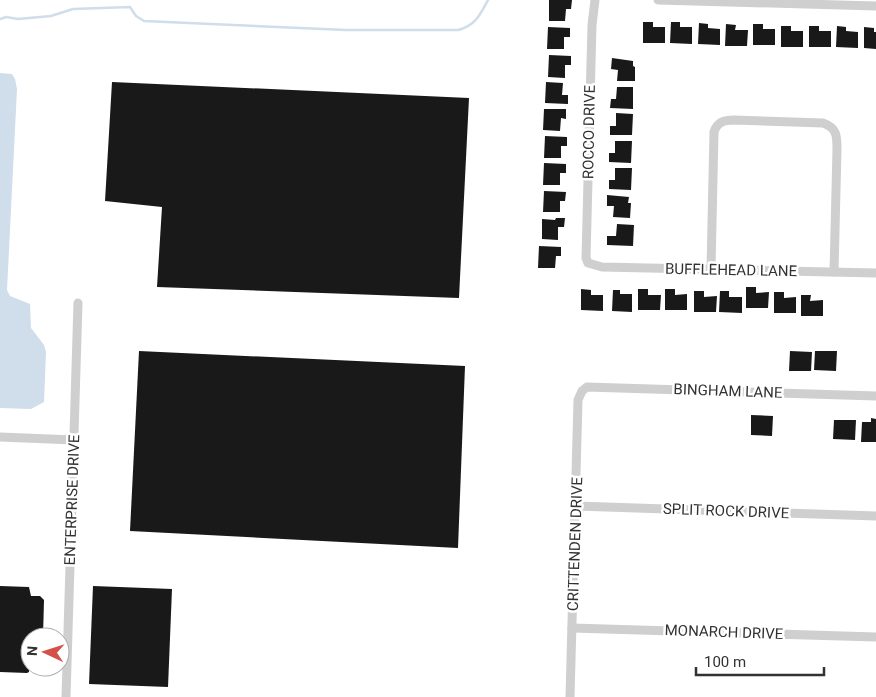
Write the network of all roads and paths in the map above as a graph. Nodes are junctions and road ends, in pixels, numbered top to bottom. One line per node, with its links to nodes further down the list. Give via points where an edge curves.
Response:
1 (595, 0): 4 (street, ROCCO DRIVE)
2 (658, 0): 3 (street)
3 (876, 6)
4 (588, 263): 5 (street, BUFFLEHEAD LANE, via 602,267)
5 (711, 269): 6 (street, BUFFLEHEAD LANE); 6 (street, via 713,138 718,124 728,120 823,123 836,131)
6 (834, 272): 7 (street, BUFFLEHEAD LANE)
7 (876, 273)
8 (78, 303): 12 (street, ENTERPRISE DRIVE)
9 (582, 391): 10 (street, BINGHAM LANE, via 599,386); 13 (street, CRITTENDEN DRIVE, via 578,400)
10 (876, 396)
11 (0, 437): 12 (street)
12 (74, 440): 17 (street, ENTERPRISE DRIVE)
13 (576, 506): 14 (street, SPLIT ROCK DRIVE); 15 (street, CRITTENDEN DRIVE)
14 (876, 516)
15 (572, 628): 16 (street, MONARCH DRIVE); 18 (street, CRITTENDEN DRIVE)
16 (876, 637)
17 (66, 697)
18 (570, 697)

